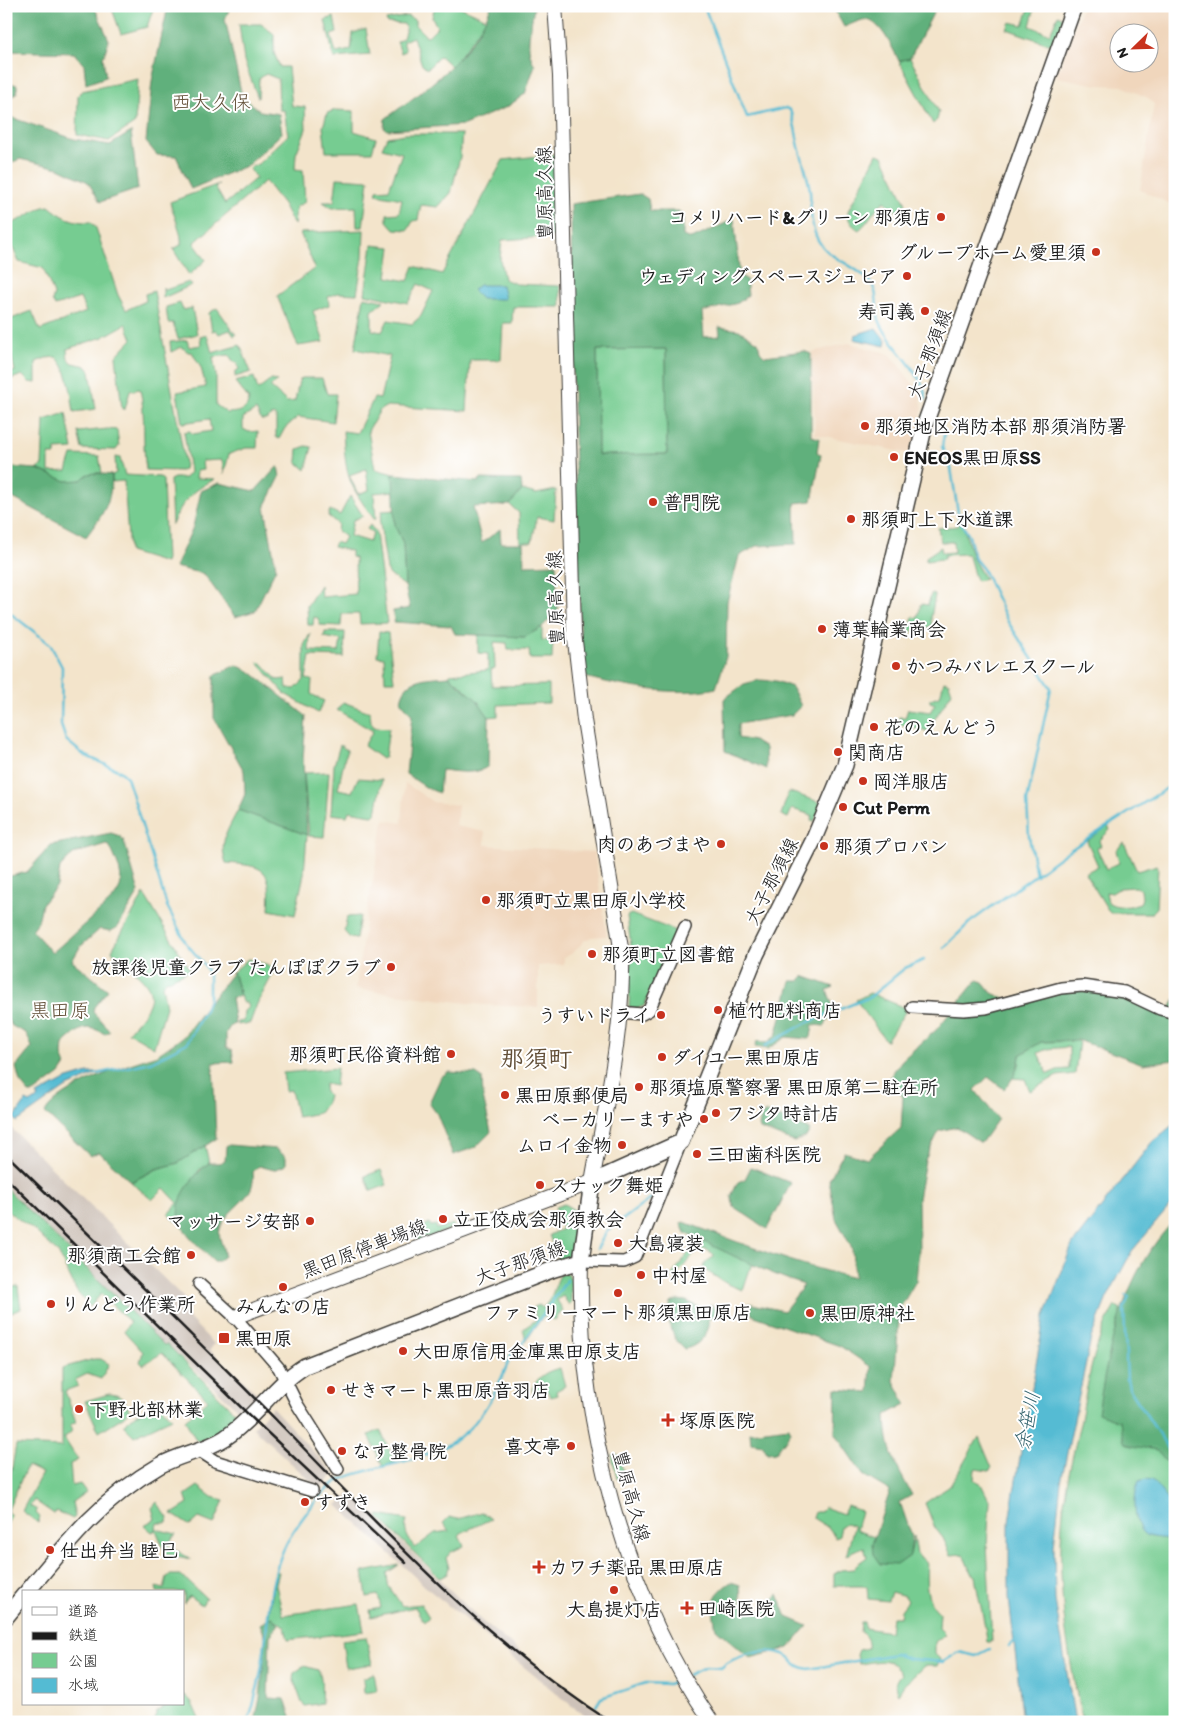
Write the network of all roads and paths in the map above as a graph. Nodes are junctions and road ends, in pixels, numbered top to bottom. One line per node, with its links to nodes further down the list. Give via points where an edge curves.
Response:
1 (555, 6): 5 (main road, 豊原高久線, via 560,76 574,632 584,720 622,954)
2 (1074, 6): 7 (main road, 大子那須線, via 925,424 846,765 814,840 756,955)
3 (685, 927): 5 (street, via 649,1010 642,1014)
4 (912, 1006): 6 (street, via 964,1010 986,1008 1061,988 1082,986 1124,992)
5 (619, 1012): 8 (main road, 豊原高久線)
6 (1175, 1013)
7 (681, 1142): 8 (main road); 9 (street, via 635,1257 624,1262)
8 (592, 1182): 9 (main road, 大子那須線); 11 (main road, 黒田原停車場線)
9 (581, 1261): 12 (main road, 大子那須線, via 314,1362); 19 (main road, 豊原高久線, via 584,1345 595,1424 612,1505 651,1611 683,1675)
10 (200, 1284): 11 (street)
11 (235, 1317): 12 (street, via 279,1368)
12 (285, 1380): 13 (main road, 大子那須線, via 233,1432); 14 (street)
13 (198, 1450): 15 (street, via 215,1461); 16 (main road, 大子那須線, via 164,1463 113,1497 93,1514)
14 (338, 1469)
15 (312, 1491)
16 (29, 1590)
17 (22, 1597): 18 (main road)
18 (6, 1617)
19 (712, 1722)

